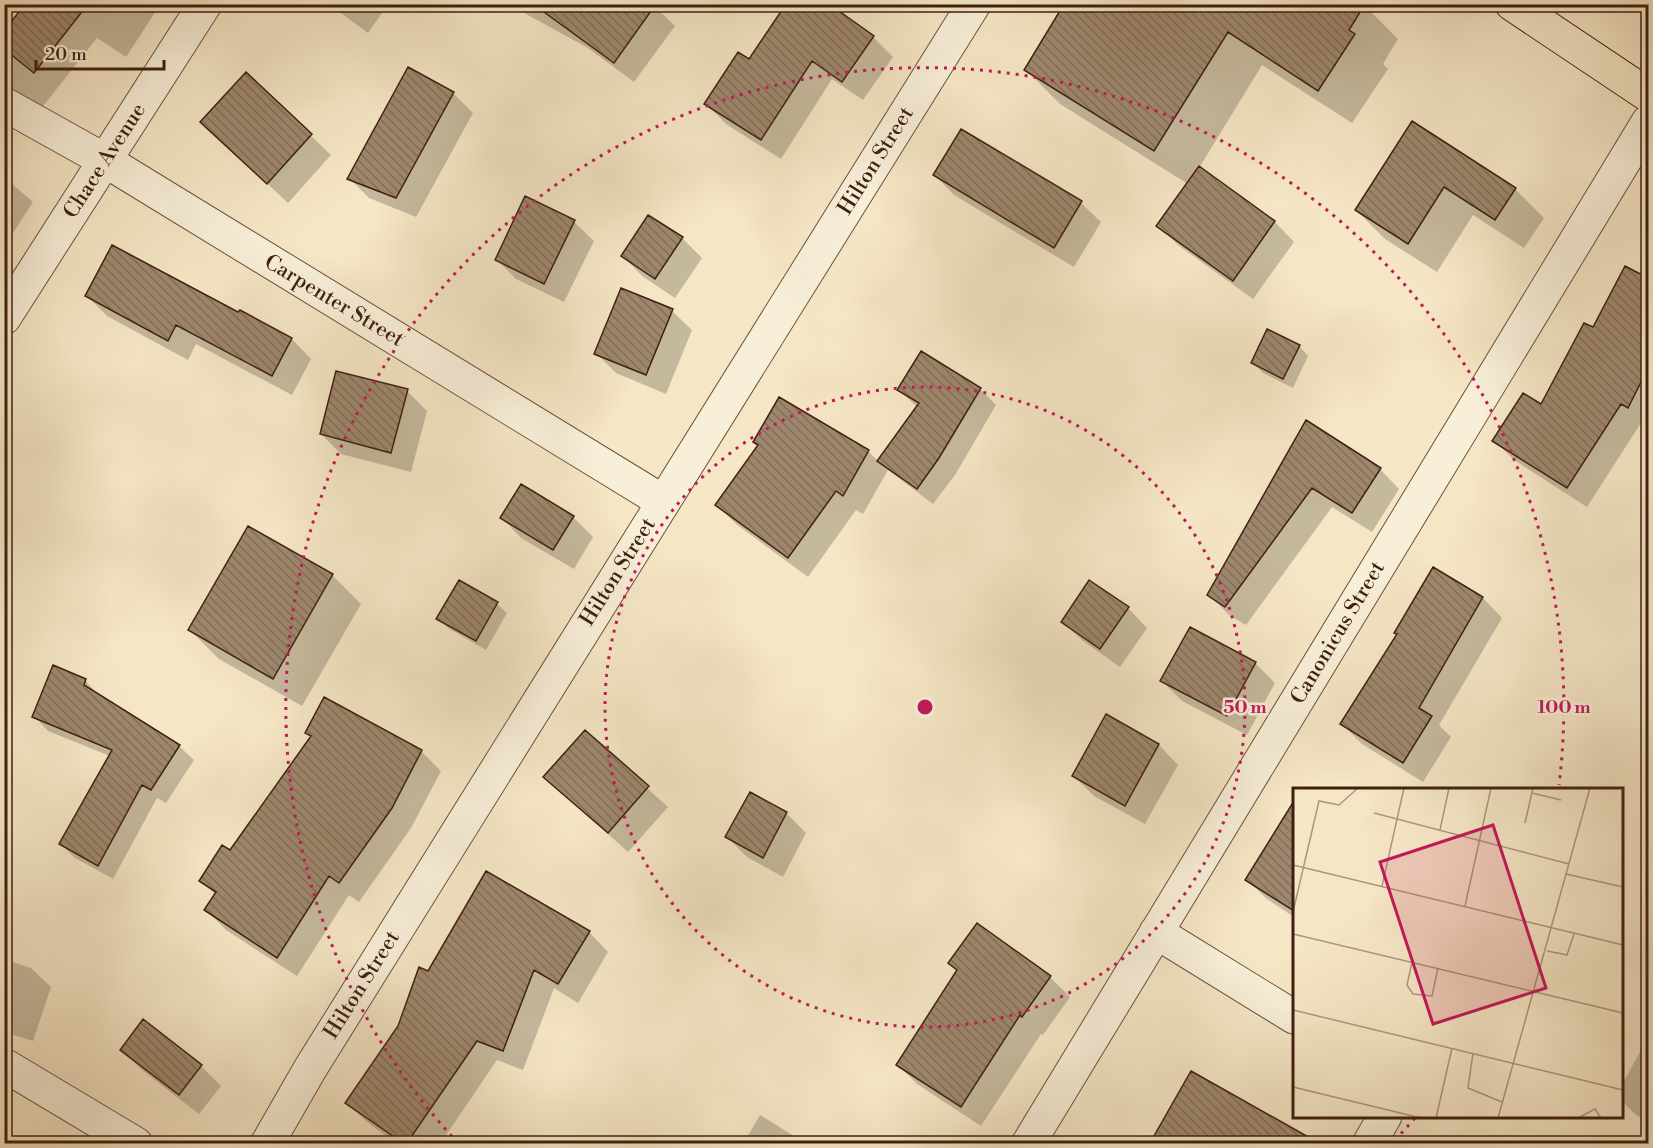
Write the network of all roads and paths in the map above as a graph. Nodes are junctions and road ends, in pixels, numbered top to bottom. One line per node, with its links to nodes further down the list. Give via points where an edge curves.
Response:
1 (205, 4): 7 (street, Chace Avenue)
2 (974, 4): 9 (street, Hilton Street)
3 (1512, 4): 4 (main road)
4 (1648, 95)
5 (4, 104): 7 (street, Carpenter Street)
6 (1648, 122): 10 (street, Canonicus Street)
7 (106, 161): 8 (street, Chace Avenue); 9 (street, Carpenter Street)
8 (4, 318)
9 (662, 501): 15 (street, Hilton Street, via 309,1069)
10 (1156, 932): 11 (street); 16 (street, Canonicus Street)
11 (1293, 1016)
12 (4, 1065): 14 (street)
13 (1383, 1118): 17 (street)
14 (136, 1143)
15 (267, 1143)
16 (1028, 1143)
17 (1369, 1143)

